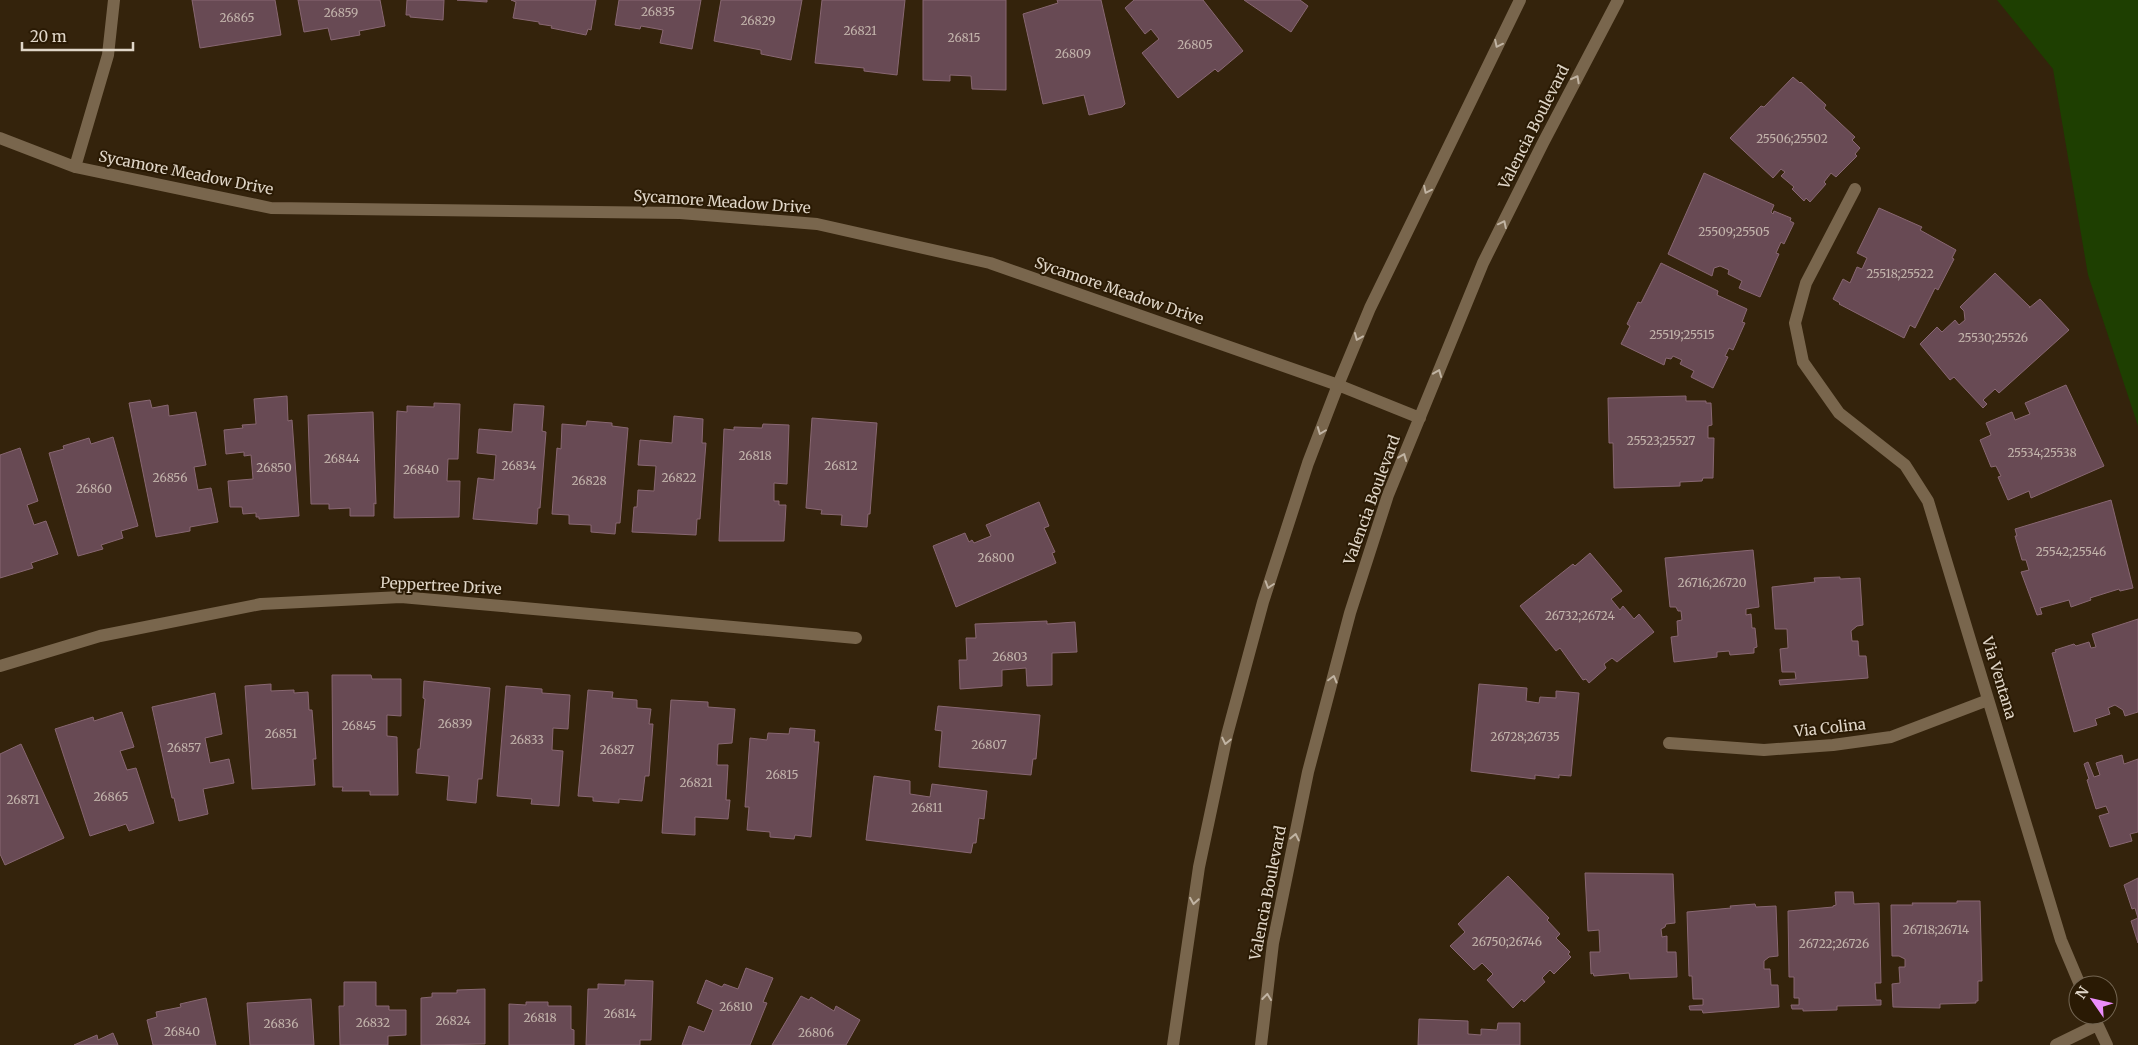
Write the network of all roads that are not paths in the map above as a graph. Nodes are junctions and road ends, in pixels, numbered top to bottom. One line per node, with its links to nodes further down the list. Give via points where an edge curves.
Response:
1 (114, 0): 5 (street, via 108,55)
2 (1520, 0): 7 (street, one-way to 7, via 1370,308)
3 (1618, 0): 8 (street, Valencia Boulevard, one-way to 3, via 1483,263)
4 (0, 138): 5 (street, Sycamore Meadow Drive)
5 (75, 167): 7 (street, Sycamore Meadow Drive, via 270,208 680,213 817,224 990,263)
6 (1855, 189): 11 (street, Via Ventana, via 1806,283 1795,323 1803,362 1839,413 1905,465 1928,501)
7 (1338, 385): 8 (street, Sycamore Meadow Drive); 16 (street, one-way to 16, via 1308,463 1263,602 1227,735 1199,867)
8 (1420, 418): 17 (street, Valencia Boulevard, one-way to 8, via 1273,943 1311,763 1356,595 1388,495)
9 (856, 638): 10 (street, Peppertree Drive, via 401,597 261,604 100,636)
10 (0, 666)
11 (1988, 700): 12 (street, Via Colina, via 1891,737 1833,745 1764,750); 13 (street, Via Ventana, via 2061,940)
12 (1669, 743)
13 (2076, 975)
14 (2087, 1025): 18 (street)
15 (2097, 1025): 19 (street)
16 (1173, 1045)
17 (1261, 1045)
18 (2056, 1045)
19 (2107, 1045)

